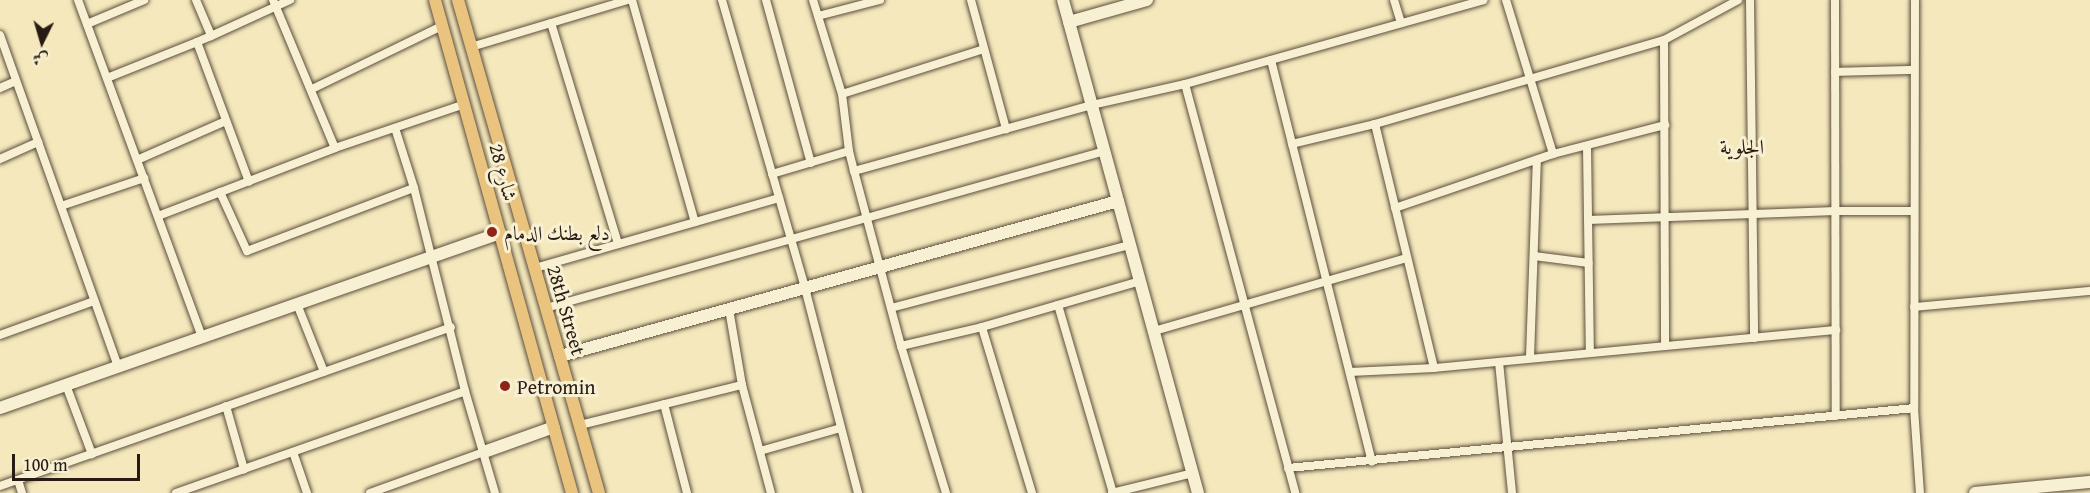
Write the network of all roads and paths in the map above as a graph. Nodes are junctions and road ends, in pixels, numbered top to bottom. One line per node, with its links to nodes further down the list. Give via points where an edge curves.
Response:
1 (78, 0): 27 (street)
2 (144, 0): 27 (street)
3 (196, 0): 30 (street)
4 (290, 0): 22 (street)
5 (435, 0): 28 (main road, شارع 28)
6 (458, 0): 33 (main road, 28th Street)
7 (630, 0): 25 (street); 80 (street)
8 (722, 0): 64 (street)
9 (766, 0): 62 (street)
10 (813, 0): 23 (street)
11 (880, 0): 23 (street)
12 (971, 0): 34 (street)
13 (1063, 0): 24 (street)
14 (1147, 0): 24 (street)
15 (1394, 0): 26 (street)
16 (1483, 0): 26 (street)
17 (1506, 0): 39 (street)
18 (1738, 0): 31 (street)
19 (1750, 0): 75 (street)
20 (1835, 0): 37 (street)
21 (1915, 0): 36 (street)
22 (274, 3): 30 (street); 43 (street)
23 (818, 16): 44 (street)
24 (1069, 22): 46 (street)
25 (551, 23): 33 (street); 83 (street)
26 (1401, 23): 35 (street)
27 (87, 24): 38 (street)
28 (442, 26): 43 (street); 45 (main road, شارع 28)
29 (0, 34): 40 (street)
30 (211, 36): 32 (street)
31 (1664, 40): 39 (street); 49 (street)
32 (197, 42): 38 (street); 47 (street)
33 (471, 47): 90 (main road, 28th Street)
34 (984, 49): 44 (street); 51 (street)
35 (1271, 60): 41 (street); 53 (street)
36 (1914, 70): 37 (street); 74 (street)
37 (1835, 72): 73 (street)
38 (107, 78): 60 (street)
39 (1530, 79): 48 (street); 58 (street)
40 (16, 81): 42 (street); 52 (street)
41 (1185, 84): 46 (street); 97 (street)
42 (0, 88)
43 (312, 89): 55 (street)
44 (842, 94): 57 (street)
45 (465, 104): 50 (street); 81 (main road, شارع 28)
46 (1092, 105): 51 (street); 56 (street)
47 (226, 121): 60 (street); 66 (street)
48 (1375, 124): 53 (street); 72 (street)
49 (1665, 125): 54 (street); 77 (street)
50 (395, 128): 55 (street); 67 (street)
51 (1006, 129): 63 (street)
52 (38, 142): 59 (street); 71 (street)
53 (1292, 144): 92 (street)
54 (1587, 146): 58 (street); 79 (street)
55 (335, 148): 66 (street)
56 (1105, 151): 70 (street); 78 (street)
57 (849, 152): 62 (street); 63 (street)
58 (1553, 154): 61 (street)
59 (0, 159)
60 (137, 160): 65 (street)
61 (1537, 160): 72 (street); 85 (street)
62 (811, 163): 64 (street)
63 (854, 171): 78 (street)
64 (772, 174): 69 (street)
65 (144, 178): 71 (street); 76 (street)
66 (249, 182): 68 (street)
67 (414, 188): 68 (street, via 246,251); 86 (street)
68 (220, 192): 76 (street)
69 (779, 198): 80 (street); 82 (street)
70 (1118, 201): 84 (street); 89 (street)
71 (61, 206): 95 (street)
72 (1395, 208): 87 (street)
73 (1836, 212): 74 (street); 75 (street); 105 (street)
74 (1914, 212): 99 (street)
75 (1753, 215): 77 (street); 109 (street)
76 (158, 216): 108 (street)
77 (1665, 218): 79 (street); 111 (street)
78 (866, 219): 82 (street); 89 (street)
79 (1588, 220): 88 (street)
80 (695, 222): 83 (street)
81 (501, 233): 86 (street); 129 (main road, شارع 28)
82 (790, 238): 93 (street); 100 (street)
83 (618, 244): 90 (street)
84 (1130, 245): 91 (street); 101 (street)
85 (1534, 256): 88 (street); 114 (street)
86 (432, 257): 96 (street); 103 (street)
87 (1407, 258): 92 (street); 117 (street)
88 (1589, 263): 112 (street)
89 (879, 267): 93 (street); 101 (street)
90 (535, 268): 100 (main road, 28th Street)
91 (1140, 281): 98 (street); 106 (street)
92 (1327, 281): 97 (street); 119 (street)
93 (805, 288): 102 (street); 130 (street)
94 (2090, 291): 99 (street)
95 (94, 301): 107 (street); 116 (street)
96 (297, 304): 108 (street); 118 (street)
97 (1245, 304): 106 (street); 137 (street)
98 (1058, 305): 104 (street); 156 (street)
99 (1914, 307): 126 (street)
100 (546, 308): 113 (main road, 28th Street)
101 (891, 308): 110 (street)
102 (729, 309): 113 (street); 121 (street)
103 (451, 327): 118 (street); 122 (street)
104 (982, 327): 110 (street); 155 (street)
105 (1836, 330): 109 (street); 127 (street)
106 (1154, 331): 139 (street)
107 (0, 335)
108 (202, 337): 116 (street)
109 (1754, 338): 111 (street)
110 (901, 346): 154 (street)
111 (1665, 346): 112 (street)
112 (1590, 353): 114 (street)
113 (560, 356): 128 (main road, 28th Street)
114 (1530, 357): 115 (street)
115 (1499, 362): 117 (street); 131 (street)
116 (118, 367): 120 (street)
117 (1434, 368): 119 (street)
118 (324, 372): 124 (street)
119 (1350, 372): 136 (street)
120 (66, 385): 125 (street); 135 (street)
121 (742, 385): 123 (street); 132 (street)
122 (465, 391): 133 (street); 134 (street)
123 (664, 404): 128 (street); 151 (street)
124 (226, 406): 135 (street); 138 (street)
125 (0, 408)
126 (1914, 408): 127 (street); 160 (street)
127 (1836, 416): 131 (street)
128 (580, 425): 150 (main road, 28th Street)
129 (554, 427): 134 (street); 149 (main road, شارع 28)
130 (841, 428): 132 (street); 153 (street)
131 (1508, 448): 136 (street); 159 (street)
132 (760, 451): 152 (street)
133 (293, 452): 138 (street); 146 (street)
134 (484, 452): 147 (street); 148 (street)
135 (92, 454): 140 (street)
136 (1372, 461): 137 (street)
137 (1288, 468): 158 (street)
138 (244, 469): 143 (street)
139 (1193, 473): 156 (street); 157 (street)
140 (18, 480): 142 (street); 144 (street)
141 (2090, 482): 161 (street)
142 (0, 486)
143 (201, 489): 145 (street)
144 (22, 493)
145 (176, 493)
146 (307, 493)
147 (370, 493)
148 (495, 493)
149 (572, 493)
150 (599, 493)
151 (687, 493)
152 (771, 493)
153 (858, 493)
154 (946, 493)
155 (1032, 493)
156 (1113, 493)
157 (1198, 493)
158 (1295, 493)
159 (1512, 493)
160 (1920, 493)
161 (1975, 493)

